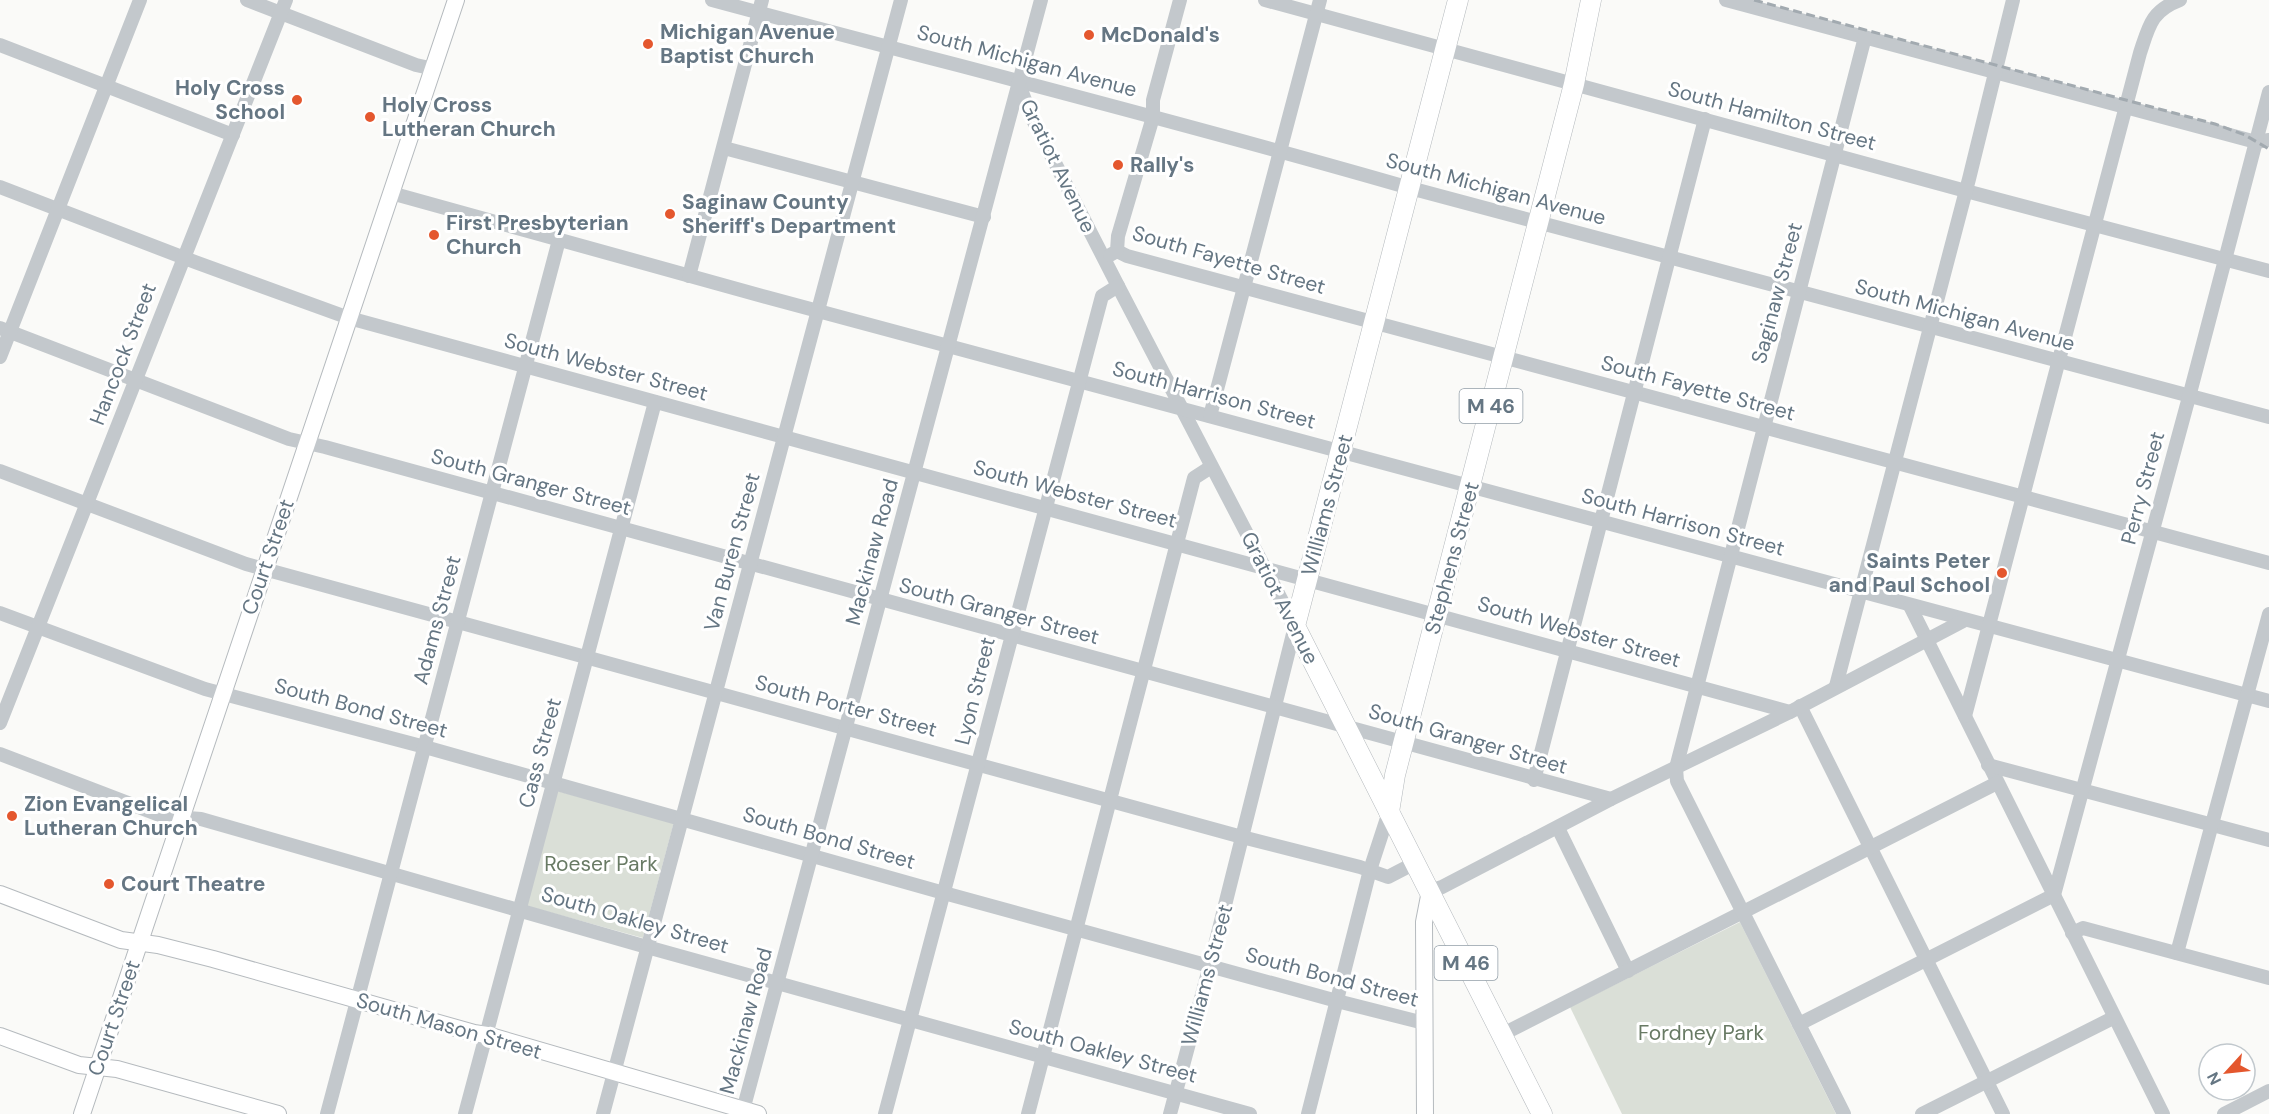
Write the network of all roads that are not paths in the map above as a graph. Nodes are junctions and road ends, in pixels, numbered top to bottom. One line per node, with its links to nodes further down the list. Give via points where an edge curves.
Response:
1 (140, 0): 25 (street)
2 (247, 0): 15 (street)
3 (456, 0): 21 (main road, Court Street)
4 (712, 0): 14 (street, South Michigan Avenue)
5 (901, 0): 19 (street, Van Buren Street)
6 (1041, 0): 23 (street, Mackinaw Road)
7 (1180, 0): 28 (street, via 1153,100)
8 (1265, 0): 16 (street, South Hamilton Street)
9 (1458, 0): 20 (highway, Williams Street)
10 (1591, 0): 24 (highway, Stephens Street / M 46)
11 (1726, 0): 17 (street)
12 (2013, 0): 22 (street)
13 (2180, 0): 27 (street, via 2152,18)
14 (760, 6): 19 (street, South Michigan Avenue); 32 (street)
15 (283, 7): 21 (street); 30 (street, Hancock Street)
16 (1319, 7): 20 (street, South Hamilton Street); 33 (street)
17 (1865, 37): 22 (street); 34 (street, Saginaw Street)
18 (0, 45): 25 (street)
19 (889, 46): 23 (street, South Michigan Avenue); 35 (street, Van Buren Street)
20 (1446, 49): 24 (street, South Hamilton Street); 37 (highway, Williams Street)
21 (434, 69): 39 (main road, Court Street)
22 (1996, 72): 27 (street); 38 (street)
23 (1018, 82): 28 (street, South Michigan Avenue); 41 (street, Mackinaw Road); 48 (street, Gratiot Avenue, via 1032,118)
24 (1574, 84): 29 (street, South Hamilton Street); 42 (highway, Stephens Street / M 46)
25 (106, 86): 30 (street); 40 (street)
26 (2269, 92): 31 (street, Perry Street)
27 (2125, 107): 31 (street); 43 (street)
28 (1153, 117): 33 (street, South Michigan Avenue); 45 (street)
29 (1705, 119): 34 (street, South Hamilton Street); 46 (street)
30 (233, 135): 47 (street, Hancock Street)
31 (2262, 141): 49 (street, Perry Street)
32 (724, 148): 35 (street); 51 (street)
33 (1279, 151): 37 (street, South Michigan Avenue); 53 (street)
34 (1836, 154): 38 (street, South Hamilton Street); 54 (street, Saginaw Street)
35 (852, 182): 41 (street); 55 (street, Van Buren Street)
36 (0, 186): 40 (street, South Webster Street)
37 (1410, 188): 42 (street, South Michigan Avenue); 57 (highway, Williams Street)
38 (1966, 191): 43 (street, South Hamilton Street); 58 (street)
39 (391, 193): 44 (street, South Harrison Street); 56 (main road, Court Street)
40 (57, 209): 47 (street, South Webster Street); 59 (street)
41 (984, 218): 60 (street, Mackinaw Road)
42 (1539, 222): 46 (street, South Michigan Avenue); 62 (highway, Stephens Street / M 46)
43 (2094, 225): 49 (street, South Hamilton Street); 63 (street)
44 (559, 240): 51 (street, South Harrison Street); 64 (street, Adams Street)
45 (1117, 251): 48 (street); 53 (street, South Fayette Street)
46 (1670, 257): 54 (street, South Michigan Avenue); 67 (street)
47 (183, 258): 56 (street, South Webster Street); 65 (street, Hancock Street)
48 (1104, 258): 52 (street, Gratiot Avenue)
49 (2224, 259): 50 (street, South Hamilton Street); 68 (street, Perry Street)
50 (2269, 271)
51 (689, 276): 55 (street, South Harrison Street)
52 (1118, 286): 66 (street, Lyon Street, via 1102,296); 70 (street, Gratiot Avenue)
53 (1243, 287): 57 (street, South Fayette Street); 71 (street)
54 (1799, 291): 58 (street, South Michigan Avenue); 73 (street, Saginaw Street)
55 (817, 310): 60 (street, South Harrison Street); 74 (street, Van Buren Street)
56 (349, 318): 64 (street, South Webster Street); 75 (main road, Court Street)
57 (1375, 322): 62 (street, South Fayette Street); 76 (highway, Williams Street)
58 (1930, 326): 63 (street, South Michigan Avenue); 77 (street)
59 (5, 330): 61 (street); 65 (street, South Granger Street)
60 (949, 345): 66 (street, South Harrison Street); 80 (street, Mackinaw Road)
61 (0, 357)
62 (1504, 357): 67 (street, South Fayette Street); 81 (highway, Stephens Street / M 46)
63 (2059, 362): 68 (street, South Michigan Avenue); 83 (street)
64 (526, 366): 69 (street, South Webster Street); 82 (street, Adams Street)
65 (136, 381): 75 (street, South Granger Street, via 289,439); 84 (street, Hancock Street)
66 (1079, 381): 70 (street, South Harrison Street); 85 (street, Lyon Street)
67 (1634, 393): 73 (street, South Fayette Street); 86 (street)
68 (2189, 397): 72 (street, South Michigan Avenue); 88 (street, Perry Street)
69 (655, 402): 74 (street, South Webster Street); 87 (street, Cass Street)
70 (1181, 409): 71 (street, South Harrison Street); 78 (street, Gratiot Avenue)
71 (1210, 416): 76 (street, South Harrison Street)
72 (2269, 417)
73 (1762, 428): 77 (street, South Fayette Street); 90 (street, Saginaw Street)
74 (784, 437): 80 (street, South Webster Street); 92 (street, Van Buren Street)
75 (307, 442): 82 (street, South Granger Street); 93 (main road, Court Street)
76 (1341, 451): 81 (street, South Harrison Street); 95 (highway, Williams Street)
77 (1894, 462): 83 (street, South Fayette Street); 96 (street)
78 (1211, 466): 89 (street, via 1194,478); 94 (street, Gratiot Avenue)
79 (0, 471): 84 (street, South Porter Street)
80 (915, 473): 85 (street, South Webster Street); 97 (street, Mackinaw Road)
81 (1471, 486): 86 (street, South Harrison Street); 100 (highway, Stephens Street / M 46)
82 (492, 493): 87 (street, South Granger Street); 102 (street, Adams Street)
83 (2023, 497): 88 (street, South Fayette Street); 105 (street)
84 (86, 504): 93 (street, South Porter Street); 106 (street, Hancock Street)
85 (1045, 509): 89 (street, South Webster Street); 107 (street, Lyon Street)
86 (1601, 522): 90 (street, South Harrison Street); 109 (street)
87 (621, 528): 92 (street, South Granger Street); 110 (street, Cass Street)
88 (2153, 532): 91 (street, South Fayette Street); 111 (street, Perry Street)
89 (1178, 543): 94 (street, South Webster Street); 112 (street)
90 (1730, 557): 96 (street, South Harrison Street); 114 (street, Saginaw Street)
91 (2269, 563)
92 (750, 564): 97 (street, South Granger Street); 116 (street, Van Buren Street)
93 (263, 568): 102 (street, South Porter Street); 115 (main road, Court Street)
94 (1264, 568): 95 (street, South Webster Street); 104 (street, Gratiot Avenue)
95 (1308, 579): 100 (street, South Webster Street); 104 (highway, Williams Street)
96 (1859, 592): 98 (street, South Harrison Street); 113 (street)
97 (880, 600): 107 (street, South Granger Street); 124 (street, Mackinaw Road)
98 (1910, 606): 103 (street, South Harrison Street); 108 (street)
99 (0, 613): 106 (street, South Bond Street)
100 (1437, 614): 109 (street, South Webster Street); 125 (highway, Stephens Street / M 46)
101 (2269, 614): 117 (street)
102 (458, 621): 110 (street, South Porter Street); 126 (street, Adams Street)
103 (1963, 621): 105 (street, South Harrison Street); 108 (street)
104 (1295, 626): 119 (street, Williams Street); 123 (highway, Gratiot Avenue)
105 (1989, 627): 111 (street, South Harrison Street); 121 (street)
106 (38, 628): 115 (street, South Bond Street, via 205,689); 122 (street, Hancock Street)
107 (1011, 635): 112 (street, South Granger Street); 128 (street, Lyon Street)
108 (1927, 640): 113 (street); 121 (street)
109 (1566, 651): 114 (street, South Webster Street); 131 (street)
110 (587, 657): 116 (street, South Porter Street); 133 (street, Cass Street)
111 (2117, 662): 117 (street, South Harrison Street); 134 (street, Perry Street)
112 (1143, 672): 119 (street, South Granger Street); 135 (street)
113 (1836, 686): 120 (street)
114 (1697, 687): 120 (street, South Webster Street); 130 (street, Saginaw Street)
115 (223, 692): 126 (street, South Bond Street); 138 (main road, Court Street)
116 (716, 692): 124 (street, South Porter Street); 139 (street, Van Buren Street)
117 (2247, 696): 118 (street, South Harrison Street); 140 (street)
118 (2269, 702)
119 (1275, 708): 123 (street, South Granger Street); 142 (street, Williams Street)
120 (1795, 709): 130 (street); 144 (street)
121 (1965, 716): 129 (street)
122 (0, 723)
123 (1346, 726): 125 (street, South Granger Street); 137 (highway, Gratiot Avenue)
124 (846, 727): 128 (street, South Porter Street); 145 (street, Mackinaw Road)
125 (1404, 742): 131 (street, South Granger Street); 137 (highway, Stephens Street / M 46)
126 (425, 747): 133 (street, South Bond Street); 148 (street, Adams Street)
127 (0, 754): 138 (street, South Oakley Street, via 162,816)
128 (978, 764): 135 (street, South Porter Street); 150 (street, Lyon Street)
129 (1988, 765): 132 (street); 134 (street)
130 (1676, 768): 136 (street); 154 (street, via 1677,781)
131 (1533, 780): 136 (street, South Granger Street)
132 (1997, 783): 144 (street); 152 (street)
133 (553, 784): 139 (street, South Bond Street); 153 (street, Cass Street)
134 (2083, 790): 140 (street); 152 (street, Perry Street)
135 (1110, 799): 142 (street, South Porter Street); 155 (street)
136 (1611, 800): 141 (street)
137 (1389, 812): 146 (highway, Gratiot Avenue / M 46); 147 (street, Stephens Street)
138 (181, 818): 148 (street, South Oakley Street, via 201,819); 157 (main road, Court Street)
139 (682, 818): 145 (street, South Bond Street); 158 (street, Van Buren Street)
140 (2212, 825): 143 (street); 159 (street)
141 (1558, 828): 149 (street); 162 (street)
142 (1242, 837): 147 (street, South Porter Street); 161 (street, Williams Street)
143 (2269, 840)
144 (1870, 848): 154 (street); 160 (street)
145 (812, 856): 150 (street, South Bond Street); 164 (street, Mackinaw Road)
146 (1415, 863): 147 (street, South Porter Street, via 1388,877); 149 (highway, Gratiot Avenue / M 46)
147 (1370, 870): 166 (street, Stephens Street)
148 (391, 874): 153 (street, South Oakley Street); 165 (street, Adams Street)
149 (1430, 891): 169 (main road, via 1424,922); 171 (highway, Gratiot Avenue / M 46)
150 (944, 893): 155 (street, South Bond Street); 168 (street, Lyon Street)
151 (0, 894): 157 (main road, South Mason Street, via 121,940)
152 (2054, 895): 156 (street); 160 (street)
153 (519, 909): 158 (street, South Oakley Street); 172 (street, Cass Street)
154 (1744, 913): 162 (street); 170 (street)
155 (1076, 929): 161 (street, South Bond Street); 174 (street)
156 (2072, 933): 159 (street, via 2083,928); 167 (street)
157 (140, 943): 165 (main road, South Mason Street, via 202,956); 175 (main road, Court Street)
158 (647, 946): 164 (street, South Oakley Street); 176 (street, Van Buren Street)
159 (2177, 953): 163 (street)
160 (1926, 961): 170 (street); 177 (street)
161 (1210, 965): 166 (street, South Bond Street); 179 (street, Williams Street)
162 (1628, 971): 171 (street)
163 (2269, 978)
164 (778, 982): 168 (street, South Oakley Street); 180 (street, Mackinaw Road)
165 (358, 1000): 172 (main road, South Mason Street); 183 (street, Adams Street)
166 (1336, 1001): 169 (street, South Bond Street); 190 (street, Stephens Street)
167 (2113, 1018): 177 (street); 196 (street)
168 (910, 1019): 174 (street, South Oakley Street); 186 (street, Lyon Street)
169 (1424, 1023): 191 (main road)
170 (1799, 1024): 193 (street)
171 (1503, 1034): 192 (highway, Gratiot Avenue / M 46)
172 (487, 1035): 176 (main road, South Mason Street); 184 (street, Cass Street)
173 (0, 1036): 175 (main road, via 78,1065)
174 (1042, 1057): 179 (street, South Oakley Street); 187 (street)
175 (98, 1068): 181 (main road, Court Street); 182 (main road, via 117,1069)
176 (614, 1072): 180 (main road, South Mason Street); 185 (street, Van Buren Street)
177 (1987, 1082): 194 (street); 195 (street)
178 (2269, 1091): 197 (street)
179 (1176, 1093): 188 (street, Williams Street); 189 (street, South Oakley Street)
180 (748, 1113)
181 (82, 1114)
182 (278, 1114)
183 (327, 1114)
184 (465, 1114)
185 (603, 1114)
186 (885, 1114)
187 (1028, 1114)
188 (1170, 1114)
189 (1250, 1114)
190 (1308, 1114)
191 (1425, 1114)
192 (1542, 1114)
193 (1844, 1114)
194 (1922, 1114)
195 (2003, 1114)
196 (2163, 1114)
197 (2224, 1114)

